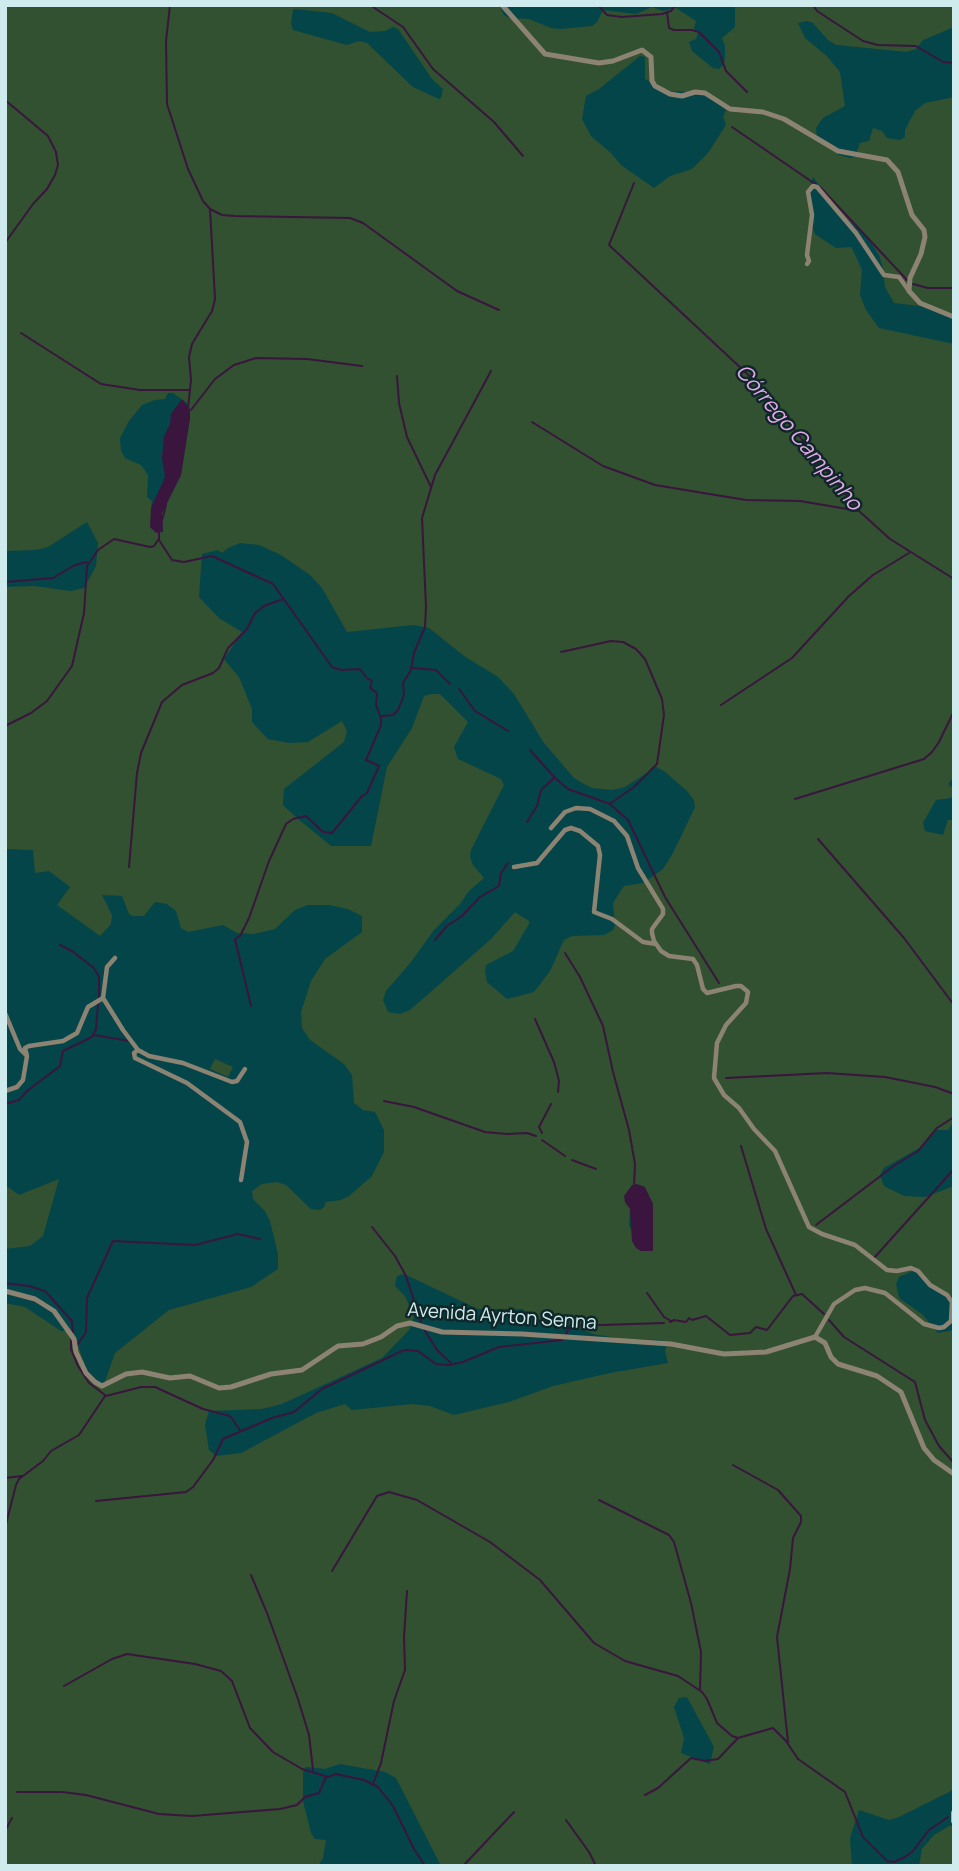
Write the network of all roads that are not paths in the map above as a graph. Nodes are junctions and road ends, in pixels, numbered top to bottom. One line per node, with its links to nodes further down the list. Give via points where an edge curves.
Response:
1 (502, 5): 3 (street, via 545,54 599,63 642,50 651,57 655,86 670,94 705,93 730,109 784,119 838,151 887,160 898,172 912,215 924,230)
2 (807, 264): 3 (street, via 812,215 808,192 813,186 856,233 884,275 899,277)
3 (909, 291): 4 (street, via 920,303)
4 (954, 317)
5 (551, 828): 7 (street, via 565,812 584,808 622,829 638,868 663,909 652,929)
6 (514, 867): 7 (street, via 537,863 565,830 580,831 598,846 600,855 594,912 643,942)
7 (656, 944): 17 (street, via 669,956 693,959 707,993 736,986 748,992 746,1003 717,1043 714,1078 775,1151 809,1227 855,1245 887,1270 918,1270 952,1302 951,1321 939,1328 924,1324 885,1293 855,1290 834,1304)
8 (115, 958): 9 (street, via 107,967)
9 (103, 998): 11 (street); 12 (street, via 88,1007 73,1036 29,1046 25,1048)
10 (5, 1013): 12 (street)
11 (138, 1050): 13 (street, via 232,1082); 15 (street, via 135,1058 187,1083 240,1122 247,1142)
12 (27, 1056): 14 (street, via 23,1080)
13 (245, 1069)
14 (5, 1091)
15 (242, 1180)
16 (5, 1291): 17 (street, Avenida Ayrton Senna, via 36,1298 54,1311 74,1339 86,1373 102,1386 142,1372 170,1378 190,1376 215,1387 231,1387 302,1370 338,1346 363,1344 410,1323 442,1332 662,1343 724,1354 766,1352)
17 (815, 1336): 18 (street, via 838,1364 877,1376 901,1392 924,1448)
18 (954, 1474)
19 (954, 1813): 20 (main road)
20 (954, 1821)

